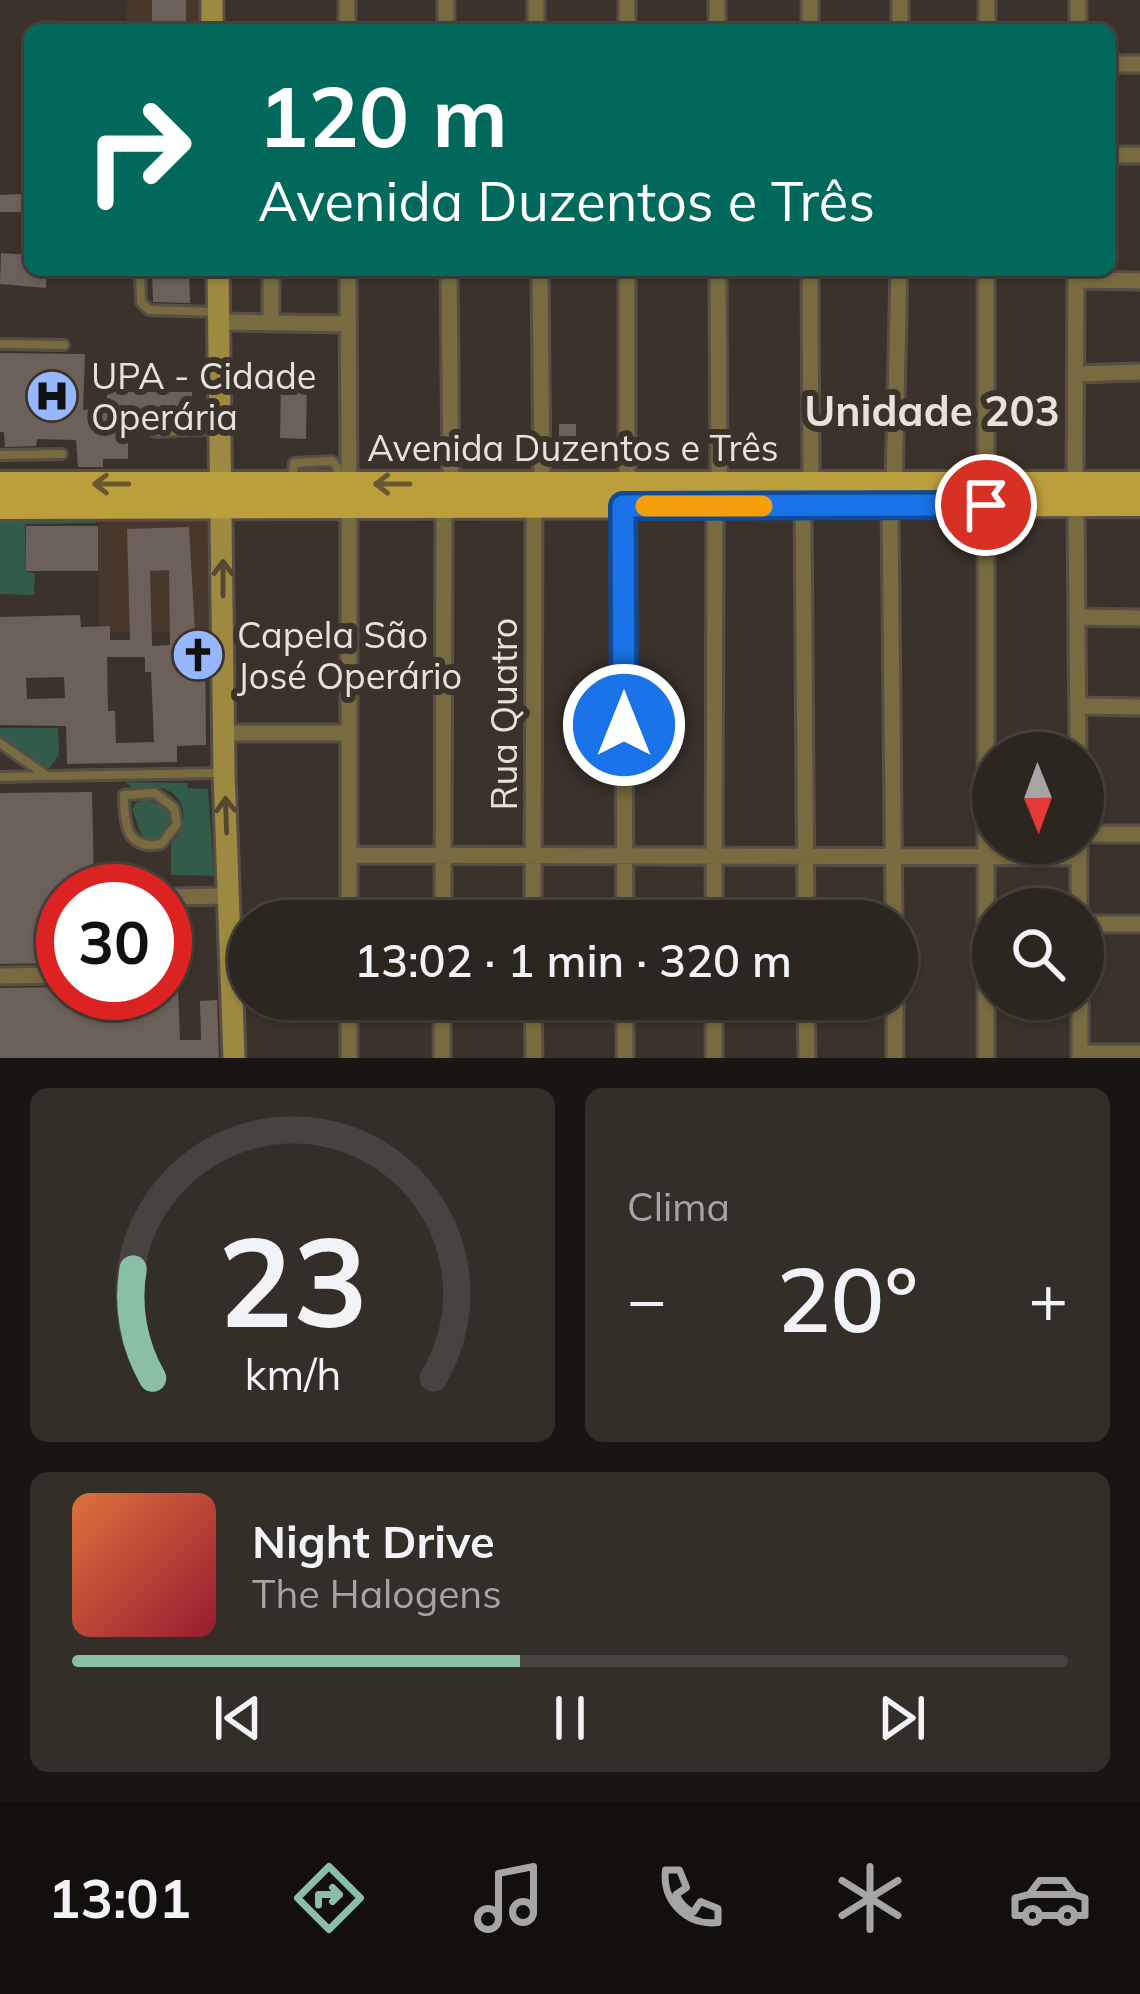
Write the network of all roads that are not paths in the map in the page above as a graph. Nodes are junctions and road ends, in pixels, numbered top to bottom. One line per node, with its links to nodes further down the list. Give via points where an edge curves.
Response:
1 (140, 276): 15 (lane, via 148,310)
2 (218, 276): 15 (main road)
3 (272, 276): 16 (street)
4 (348, 276): 17 (street)
5 (448, 276): 35 (street)
6 (539, 276): 36 (street, Rua Quatro)
7 (627, 276): 37 (street)
8 (718, 276): 29 (street)
9 (810, 276): 30 (street)
10 (898, 276): 31 (street)
11 (986, 276): 32 (street)
12 (1076, 276): 21 (street)
13 (1089, 276): 14 (street)
14 (1140, 280)
15 (219, 317): 16 (street); 22 (main road)
16 (271, 323): 17 (street)
17 (349, 324): 28 (street)
18 (0, 344): 19 (lane)
19 (64, 345)
20 (1140, 373): 21 (street)
21 (1076, 374): 33 (street)
22 (221, 429): 23 (lane); 34 (main road)
23 (155, 432)
24 (62, 454): 25 (lane)
25 (0, 455)
26 (0, 484): 34 (main road, one-way to 26)
27 (1140, 484): 33 (main road, Avenida Duzentos e Três)
28 (345, 491): 34 (main road, Avenida Duzentos e Três); 34 (main road, Avenida Duzentos e Três, via 292,484); 35 (main road, Avenida Duzentos e Três); 47 (street)
29 (717, 494): 30 (main road, Avenida Duzentos e Três); 37 (main road, Avenida Duzentos e Três); 60 (street)
30 (807, 494): 31 (main road, Avenida Duzentos e Três); 61 (street)
31 (892, 494): 32 (main road, Avenida Duzentos e Três); 62 (street)
32 (986, 494): 33 (main road, Avenida Duzentos e Três); 44 (street)
33 (1076, 494): 38 (main road, Avenida Duzentos e Três); 40 (street)
34 (222, 495): 39 (main road); 46 (main road, one-way to 34)
35 (447, 495): 36 (main road, Avenida Duzentos e Três); 57 (street)
36 (538, 495): 37 (main road, Avenida Duzentos e Três); 58 (street, Rua Quatro)
37 (625, 495): 59 (street)
38 (1140, 504)
39 (0, 507)
40 (1077, 617): 41 (street); 42 (street)
41 (1140, 618)
42 (1078, 706): 43 (street); 45 (street)
43 (1140, 706)
44 (986, 732)
45 (1078, 732)
46 (224, 733): 47 (street); 49 (main road)
47 (349, 734): 56 (street)
48 (0, 743): 51 (lane)
49 (224, 773): 50 (lane); 65 (main road, one-way to 49)
50 (112, 775): 51 (lane); 53 (lane)
51 (47, 776): 52 (lane)
52 (0, 777)
53 (124, 795): 53 (lane, via 170,801 177,816 169,839 152,846 134,841 124,826)
54 (1104, 834): 55 (street)
55 (1140, 834)
56 (349, 855): 57 (street); 68 (street)
57 (443, 856): 58 (street); 69 (street)
58 (532, 856): 59 (street); 70 (street, Rua Quatro)
59 (624, 856): 60 (street); 71 (street)
60 (714, 856): 61 (street); 72 (street)
61 (805, 856): 62 (street); 73 (street)
62 (893, 857): 63 (street); 74 (street)
63 (972, 857)
64 (986, 864): 98 (street)
65 (229, 896): 66 (street); 67 (main road)
66 (192, 897)
67 (230, 900)
68 (350, 900)
69 (443, 900)
70 (533, 900)
71 (625, 900)
72 (714, 900)
73 (806, 900)
74 (894, 900)
75 (1104, 924): 76 (street)
76 (1140, 924)
77 (0, 976): 78 (street)
78 (36, 976)
79 (236, 1020): 90 (main road)
80 (350, 1020): 91 (street)
81 (442, 1020): 92 (street)
82 (533, 1020): 93 (street)
83 (625, 1020): 94 (street)
84 (714, 1020): 95 (street)
85 (806, 1020): 96 (street)
86 (895, 1020): 97 (street)
87 (1080, 1020): 89 (street)
88 (1140, 1053): 89 (street)
89 (1080, 1055)
90 (234, 1058)
91 (350, 1058)
92 (442, 1058)
93 (534, 1058)
94 (625, 1058)
95 (714, 1058)
96 (806, 1058)
97 (896, 1058)
98 (986, 1058)

